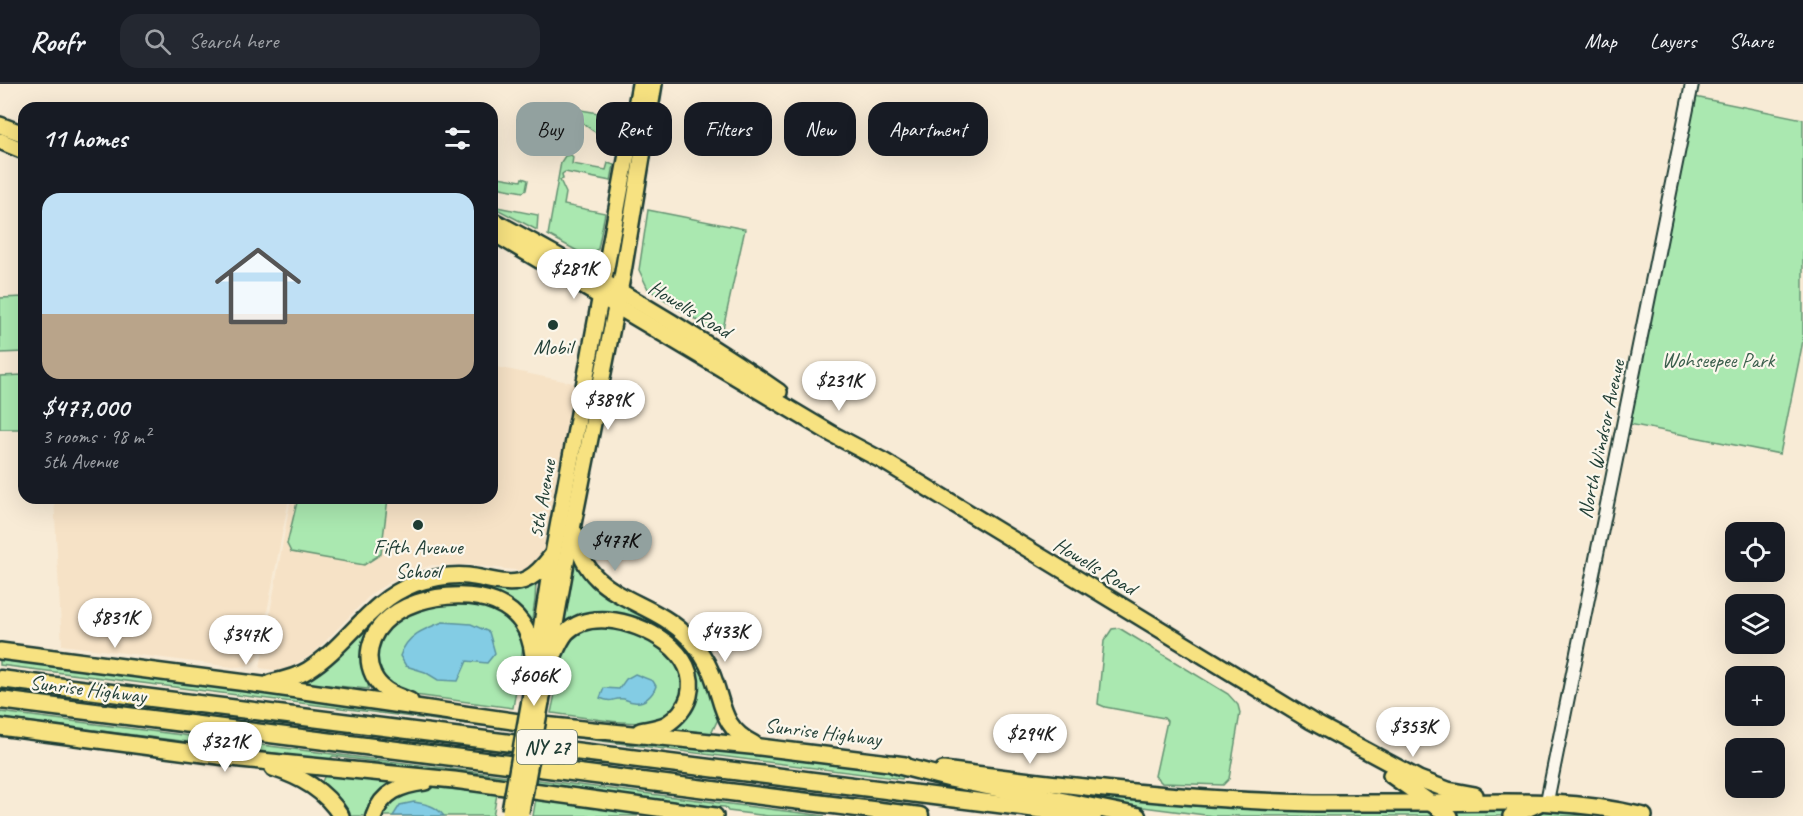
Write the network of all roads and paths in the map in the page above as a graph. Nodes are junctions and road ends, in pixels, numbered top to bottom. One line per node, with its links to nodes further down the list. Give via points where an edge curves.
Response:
1 (640, 84): 10 (main road, 5th Avenue)
2 (654, 84): 11 (main road, 5th Avenue)
3 (1692, 84): 28 (street, North Windsor Avenue)
4 (0, 125): 5 (main road)
5 (18, 132)
6 (0, 141): 7 (main road)
7 (18, 148)
8 (498, 224): 10 (main road, Howells Road)
9 (498, 235): 10 (main road, Howells Road)
10 (602, 289): 11 (main road, Howells Road); 13 (main road, 5th Avenue)
11 (618, 298): 12 (main road, 5th Avenue); 20 (main road, Howells Road, via 730,358 858,446)
12 (573, 524): 15 (main road, 5th Avenue); 23 (main road, via 587,569 607,587 670,621 687,636 711,672 730,726)
13 (553, 554): 15 (main road, 5th Avenue); 17 (main road, via 535,574 519,582 452,576 407,587 373,608 307,670)
14 (0, 651): 17 (main road, Sunrise Highway)
15 (541, 672): 19 (main road, via 528,631 505,607 464,595 444,595 414,604 379,629 371,644 370,663 377,681 386,690); 22 (main road, via 566,633 587,621 622,621 664,641 688,671 687,700 677,716 666,724); 31 (main road, 5th Avenue, bridge)
16 (0, 678): 37 (highway, Sunrise Highway / NY 27)
17 (262, 685): 19 (main road, Sunrise Highway)
18 (0, 700): 36 (highway, Sunrise Highway / NY 27)
19 (435, 710): 22 (main road, Sunrise Highway)
20 (1311, 721): 29 (main road, Howells Road); 30 (main road, Howells Road, via 1408,775)
21 (0, 728): 24 (main road)
22 (628, 734): 23 (main road, Sunrise Highway)
23 (760, 747): 25 (main road, Sunrise Highway)
24 (241, 759): 26 (main road); 32 (main road, via 304,780 330,801)
25 (894, 764): 29 (main road, Sunrise Highway, via 1198,798); 38 (highway)
26 (454, 780): 27 (main road); 33 (main road, via 398,788 384,798)
27 (599, 799): 34 (main road); 35 (main road)
28 (1547, 801): 30 (main road); 40 (main road)
29 (1432, 803): 30 (main road, Sunrise Highway); 39 (main road, Howells Road)
30 (1512, 808)
31 (516, 814)
32 (341, 816)
33 (374, 816)
34 (644, 816)
35 (715, 816)
36 (920, 816)
37 (1093, 816)
38 (1137, 816)
39 (1449, 816)
40 (1644, 816)

